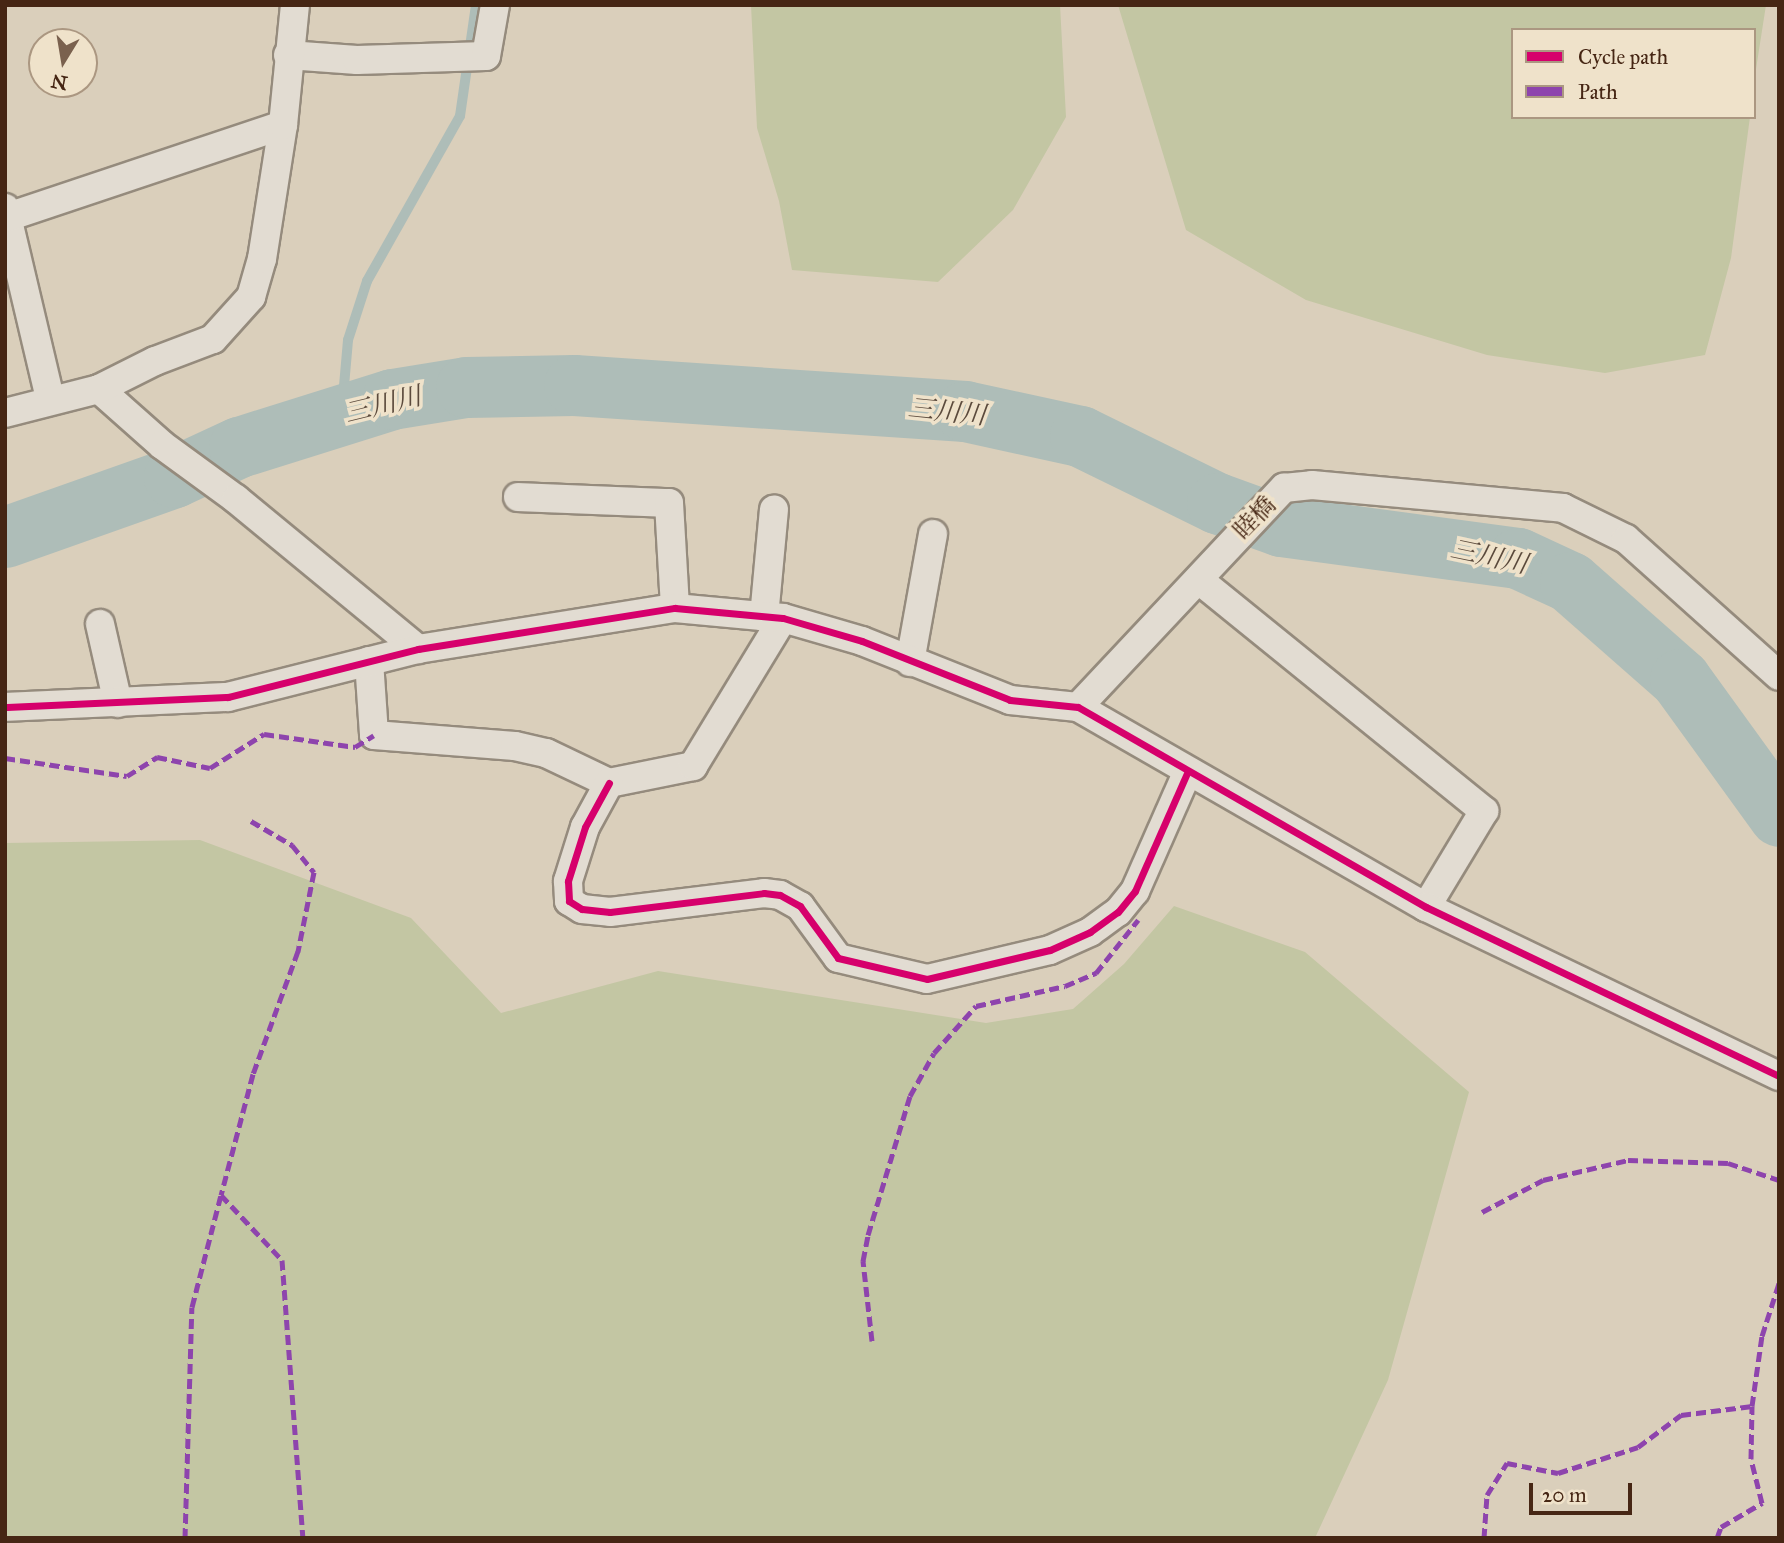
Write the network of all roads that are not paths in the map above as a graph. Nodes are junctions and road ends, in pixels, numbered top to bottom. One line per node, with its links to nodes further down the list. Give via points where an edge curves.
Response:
1 (295, 5): 3 (street)
2 (495, 5): 3 (street, via 486,56 357,60)
3 (289, 55): 4 (street)
4 (283, 125): 5 (street); 6 (street, via 262,259 251,297 213,339)
5 (6, 214): 7 (street)
6 (99, 389): 7 (street); 16 (street, via 162,445 236,499)
7 (50, 399): 8 (street)
8 (5, 413)
9 (518, 497): 13 (street, via 669,503)
10 (774, 509): 14 (street)
11 (933, 534): 18 (street)
12 (1199, 580): 19 (street, 睦橋, via 1284,488 1312,485 1563,508 1626,540); 21 (street, 睦橋); 25 (street, via 1484,811)
13 (675, 608): 14 (street); 16 (street)
14 (774, 618): 18 (street, via 862,640); 24 (street, via 693,766)
15 (100, 624): 20 (street)
16 (418, 649): 17 (street)
17 (369, 661): 20 (street, via 228,697); 24 (street, via 374,735 515,746 545,753)
18 (910, 662): 21 (street, via 1010,700)
19 (1779, 676)
20 (118, 703): 22 (street)
21 (1079, 707): 23 (street)
22 (5, 708)
23 (1188, 771): 24 (street, via 1135,891 1118,912 1090,932 1050,950 927,979 838,958 800,906 780,895 610,912 575,905 569,901 568,881 586,827); 25 (street)
24 (609, 783)
25 (1426, 907): 26 (street)
26 (1779, 1076)

